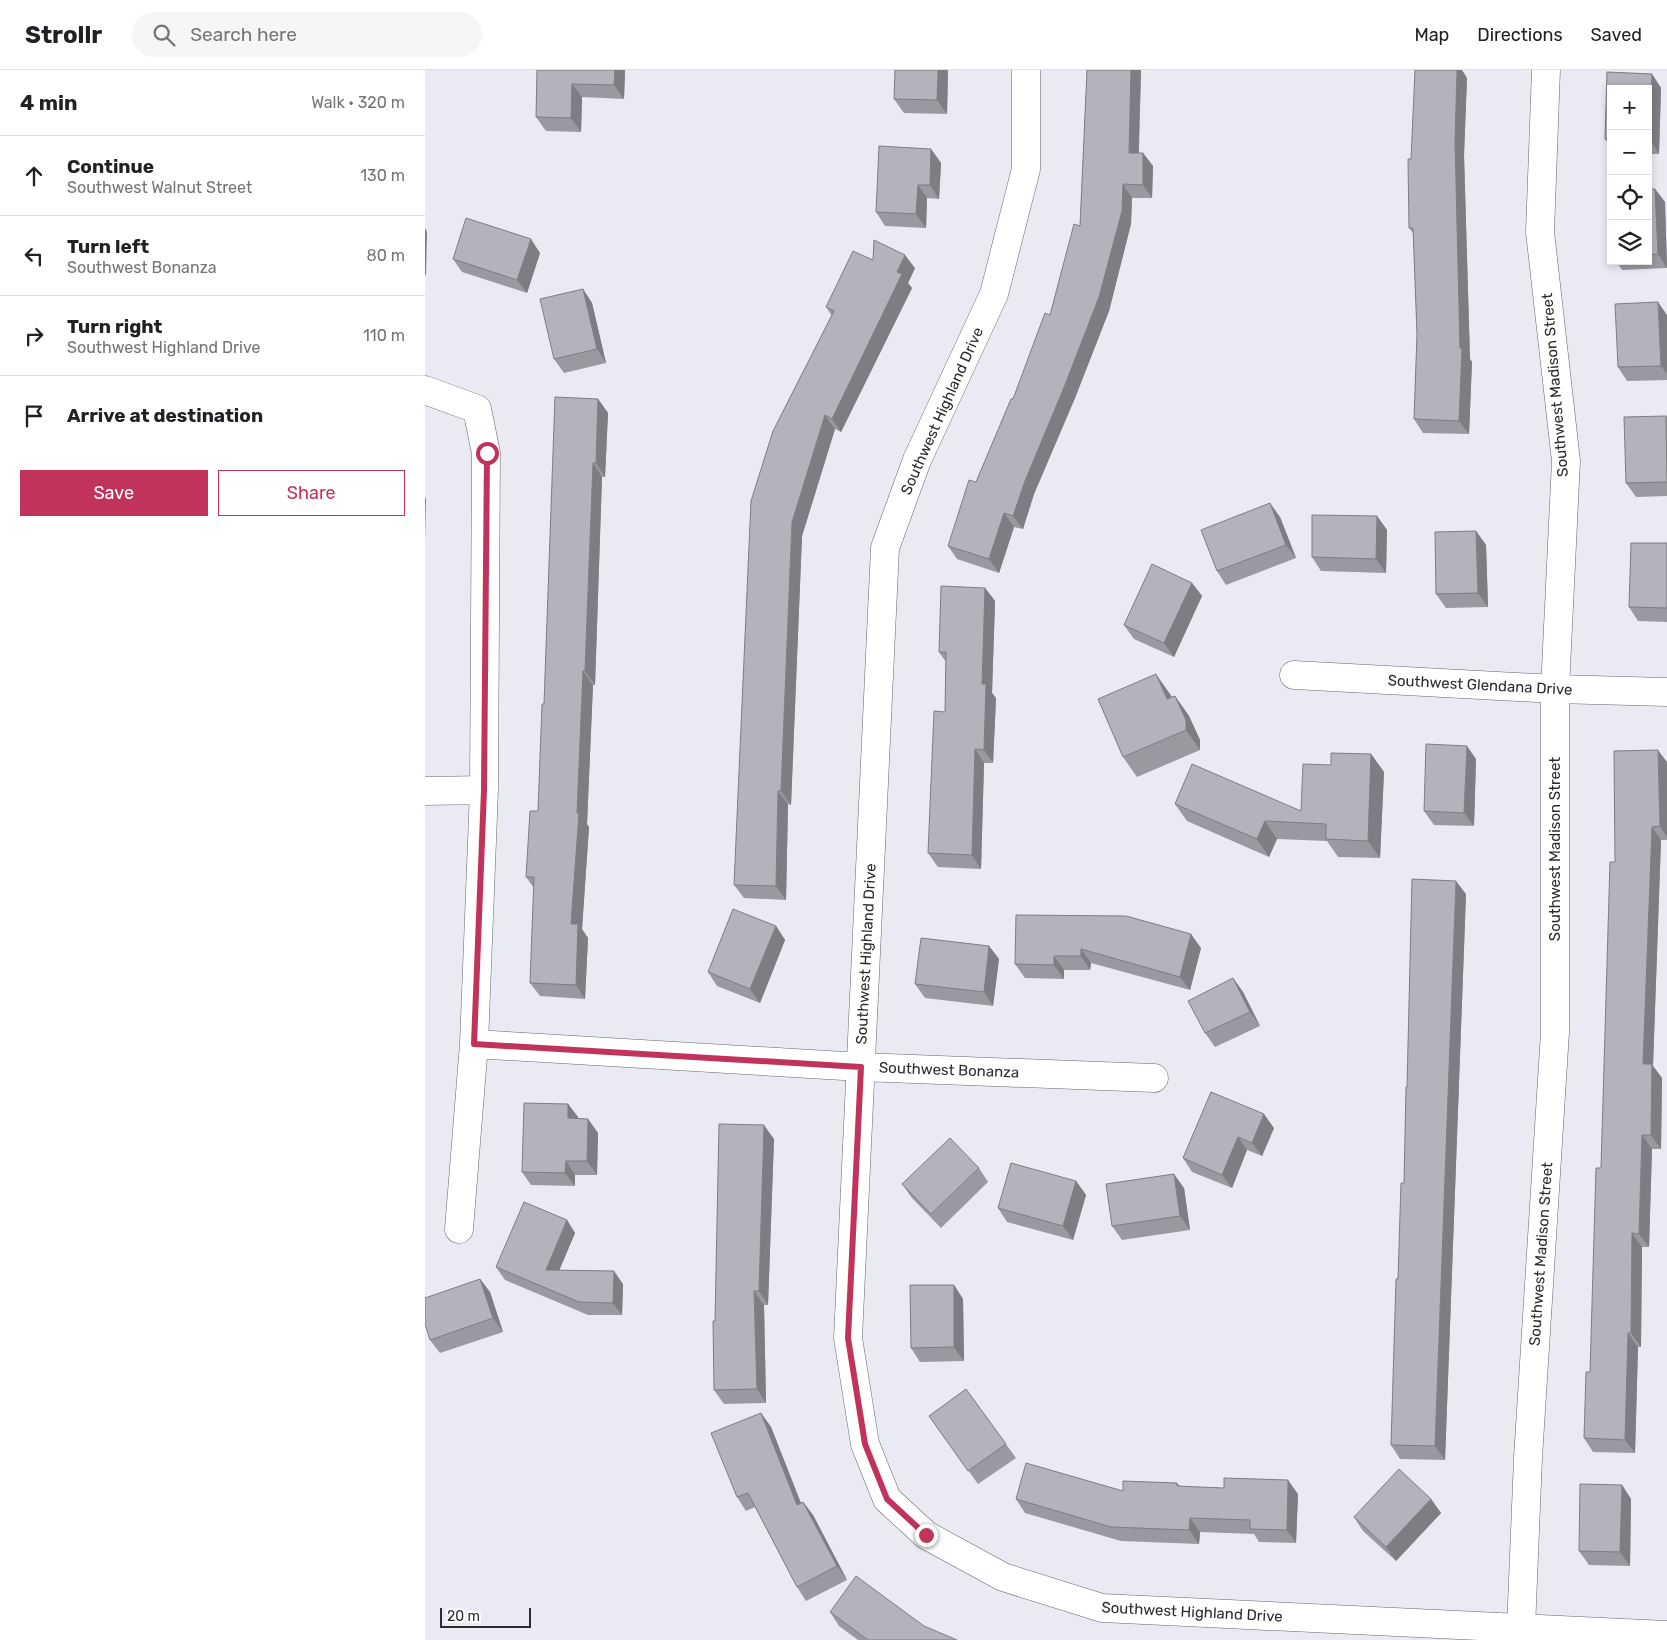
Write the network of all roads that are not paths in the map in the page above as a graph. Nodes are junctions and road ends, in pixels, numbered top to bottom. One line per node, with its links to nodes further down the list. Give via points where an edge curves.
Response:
1 (1026, 70): 10 (street, Southwest Highland Drive, via 1026,169 994,294 917,460 885,548)
2 (1546, 70): 5 (street, Southwest Madison Street, via 1540,232 1566,461)
3 (425, 390): 7 (street, via 477,408 487,453)
4 (1294, 675): 5 (street, Southwest Glendana Drive)
5 (1555, 689): 6 (street, Southwest Glendana Drive); 13 (street, Southwest Madison Street, via 1555,1032 1528,1458)
6 (1667, 692)
7 (484, 790): 8 (street); 9 (street)
8 (425, 791)
9 (474, 1044): 10 (street, Southwest Bonanza); 12 (street)
10 (861, 1067): 11 (street, Southwest Bonanza); 13 (street, Southwest Highland Drive, via 848,1338 865,1444 887,1499 926,1535 1003,1577 1102,1608)
11 (1154, 1078)
12 (459, 1228)
13 (1521, 1629): 14 (street, Southwest Highland Drive)
14 (1667, 1635)

